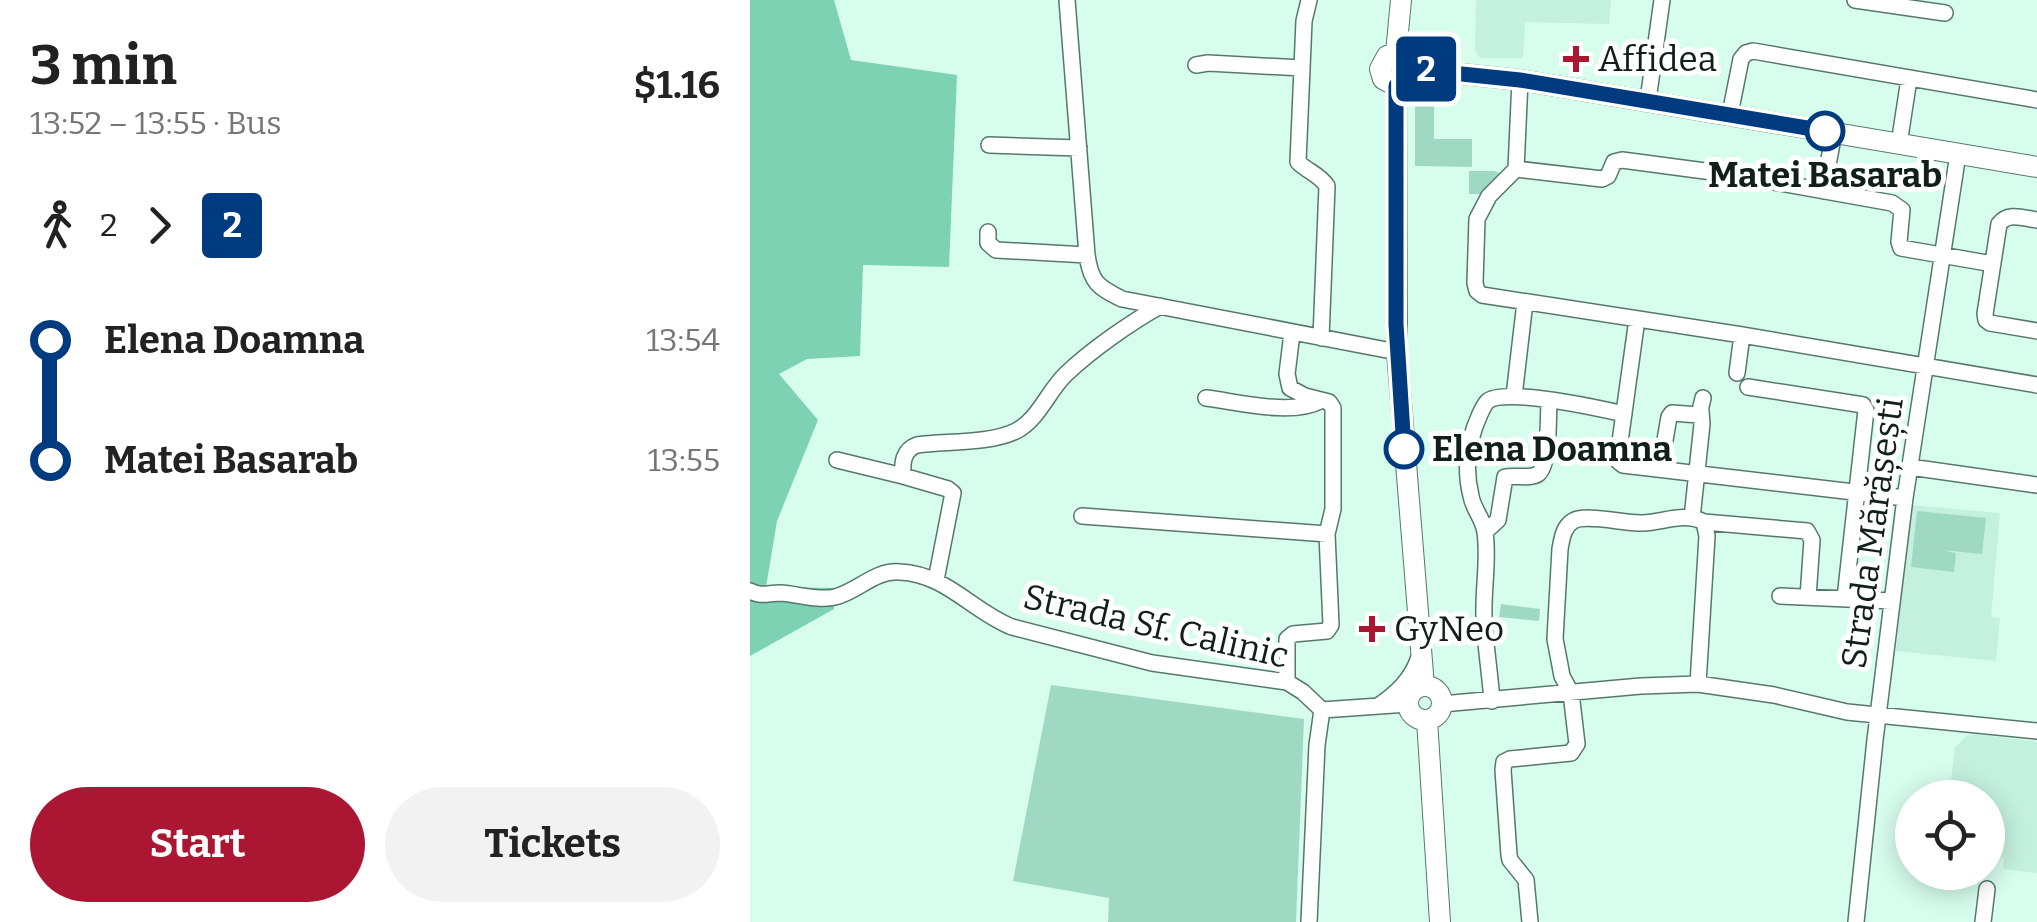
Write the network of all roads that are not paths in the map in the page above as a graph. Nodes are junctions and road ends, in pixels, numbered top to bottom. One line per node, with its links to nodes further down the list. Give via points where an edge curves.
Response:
1 (1067, 0): 20 (street)
2 (1309, 0): 9 (street)
3 (1400, 0): 7 (main road)
4 (1662, 0): 14 (street)
5 (1854, 0): 6 (street)
6 (1945, 13)
7 (1396, 53): 10 (main road, via 1410,59); 13 (main road, via 1380,69)
8 (1196, 65): 9 (street)
9 (1302, 68): 36 (street, via 1298,162 1327,186)
10 (1413, 69): 12 (main road); 13 (main road)
11 (1909, 79): 15 (street); 16 (street, via 1753,51 1741,59); 18 (street)
12 (1520, 80): 14 (main road); 23 (street)
13 (1396, 86): 37 (main road)
14 (1648, 100): 16 (main road)
15 (2037, 100)
16 (1730, 114): 17 (main road)
17 (1834, 133): 18 (main road); 24 (street)
18 (1899, 144): 21 (main road)
19 (989, 145): 20 (street)
20 (1079, 148): 27 (street)
21 (1958, 154): 22 (main road); 28 (street, Strada Mărășești)
22 (2037, 167)
23 (1516, 169): 24 (street, via 1602,180 1622,160); 30 (street, via 1488,196 1477,219 1475,283 1482,295)
24 (1823, 190): 28 (street, via 1898,206 1901,248)
25 (2037, 220): 29 (street, via 2004,218)
26 (988, 232): 27 (street, via 996,250)
27 (1087, 255): 31 (street, via 1103,290)
28 (1942, 256): 29 (street); 38 (street, Strada Mărășești)
29 (1992, 264): 33 (street, via 1986,320)
30 (1525, 302): 32 (street); 40 (street)
31 (1160, 306): 34 (street); 49 (street, via 1064,375 1021,428 911,447)
32 (1638, 319): 35 (street); 44 (street)
33 (2037, 331)
34 (1292, 332): 36 (street); 42 (street, via 1290,388)
35 (1742, 335): 38 (street); 51 (street, via 1743,380 1863,405)
36 (1321, 338): 37 (street)
37 (1397, 352): 63 (main road)
38 (1925, 366): 39 (street); 46 (street, Strada Mărășești)
39 (2037, 385)
40 (1514, 396): 43 (street); 55 (street, via 1490,399 1468,447 1470,496)
41 (1206, 398): 42 (street, via 1292,408)
42 (1322, 400): 56 (street, via 1333,408)
43 (1549, 400): 44 (street); 55 (street, via 1542,469 1506,477 1498,520)
44 (1624, 414): 47 (street, via 1620,462)
45 (837, 460): 49 (street)
46 (1910, 467): 50 (street); 52 (street, Strada Mărășești)
47 (1660, 470): 48 (street); 48 (street, via 1668,417 1699,415 1702,404)
48 (1696, 474): 51 (street); 54 (street)
49 (903, 476): 57 (street, via 953,492)
50 (2037, 485)
51 (1856, 491): 52 (street); 61 (street)
52 (1905, 498): 62 (street, Strada Mărășești)
53 (1082, 516): 56 (street)
54 (1698, 520): 60 (street, via 1807,531); 65 (street, via 1707,536); 67 (street, via 1577,519 1566,528 1555,639)
55 (1485, 532): 68 (street)
56 (1327, 534): 64 (street, via 1332,626 1287,638)
57 (936, 580): 58 (street, Strada Sf. Calinic, via 886,572 830,598); 64 (street, Strada Sf. Calinic, via 1023,630 1152,663)
58 (750, 591)
59 (1780, 596): 60 (street)
60 (1808, 597): 61 (street)
61 (1845, 598): 62 (street)
62 (1892, 601): 73 (street, Strada Mărășești)
63 (1420, 653): 66 (main road); 71 (street, via 1410,678)
64 (1288, 682): 72 (street, Strada Sf. Calinic)
65 (1698, 684): 67 (street); 73 (street)
66 (1424, 686): 69 (main road); 70 (main road, via 1439,693)
67 (1571, 693): 68 (street); 79 (street, via 1575,749 1510,759 1502,770 1509,855 1526,880)
68 (1492, 701): 70 (street)
69 (1408, 704): 71 (street); 74 (main road, via 1416,718)
70 (1442, 704): 74 (main road)
71 (1378, 706): 72 (street)
72 (1322, 710): 77 (street)
73 (1878, 716): 75 (street); 80 (street, Strada Mărășești)
74 (1427, 720): 78 (main road)
75 (2037, 732)
76 (1987, 890): 81 (street)
77 (1308, 922)
78 (1440, 922)
79 (1530, 922)
80 (1856, 922)
81 (1983, 922)

